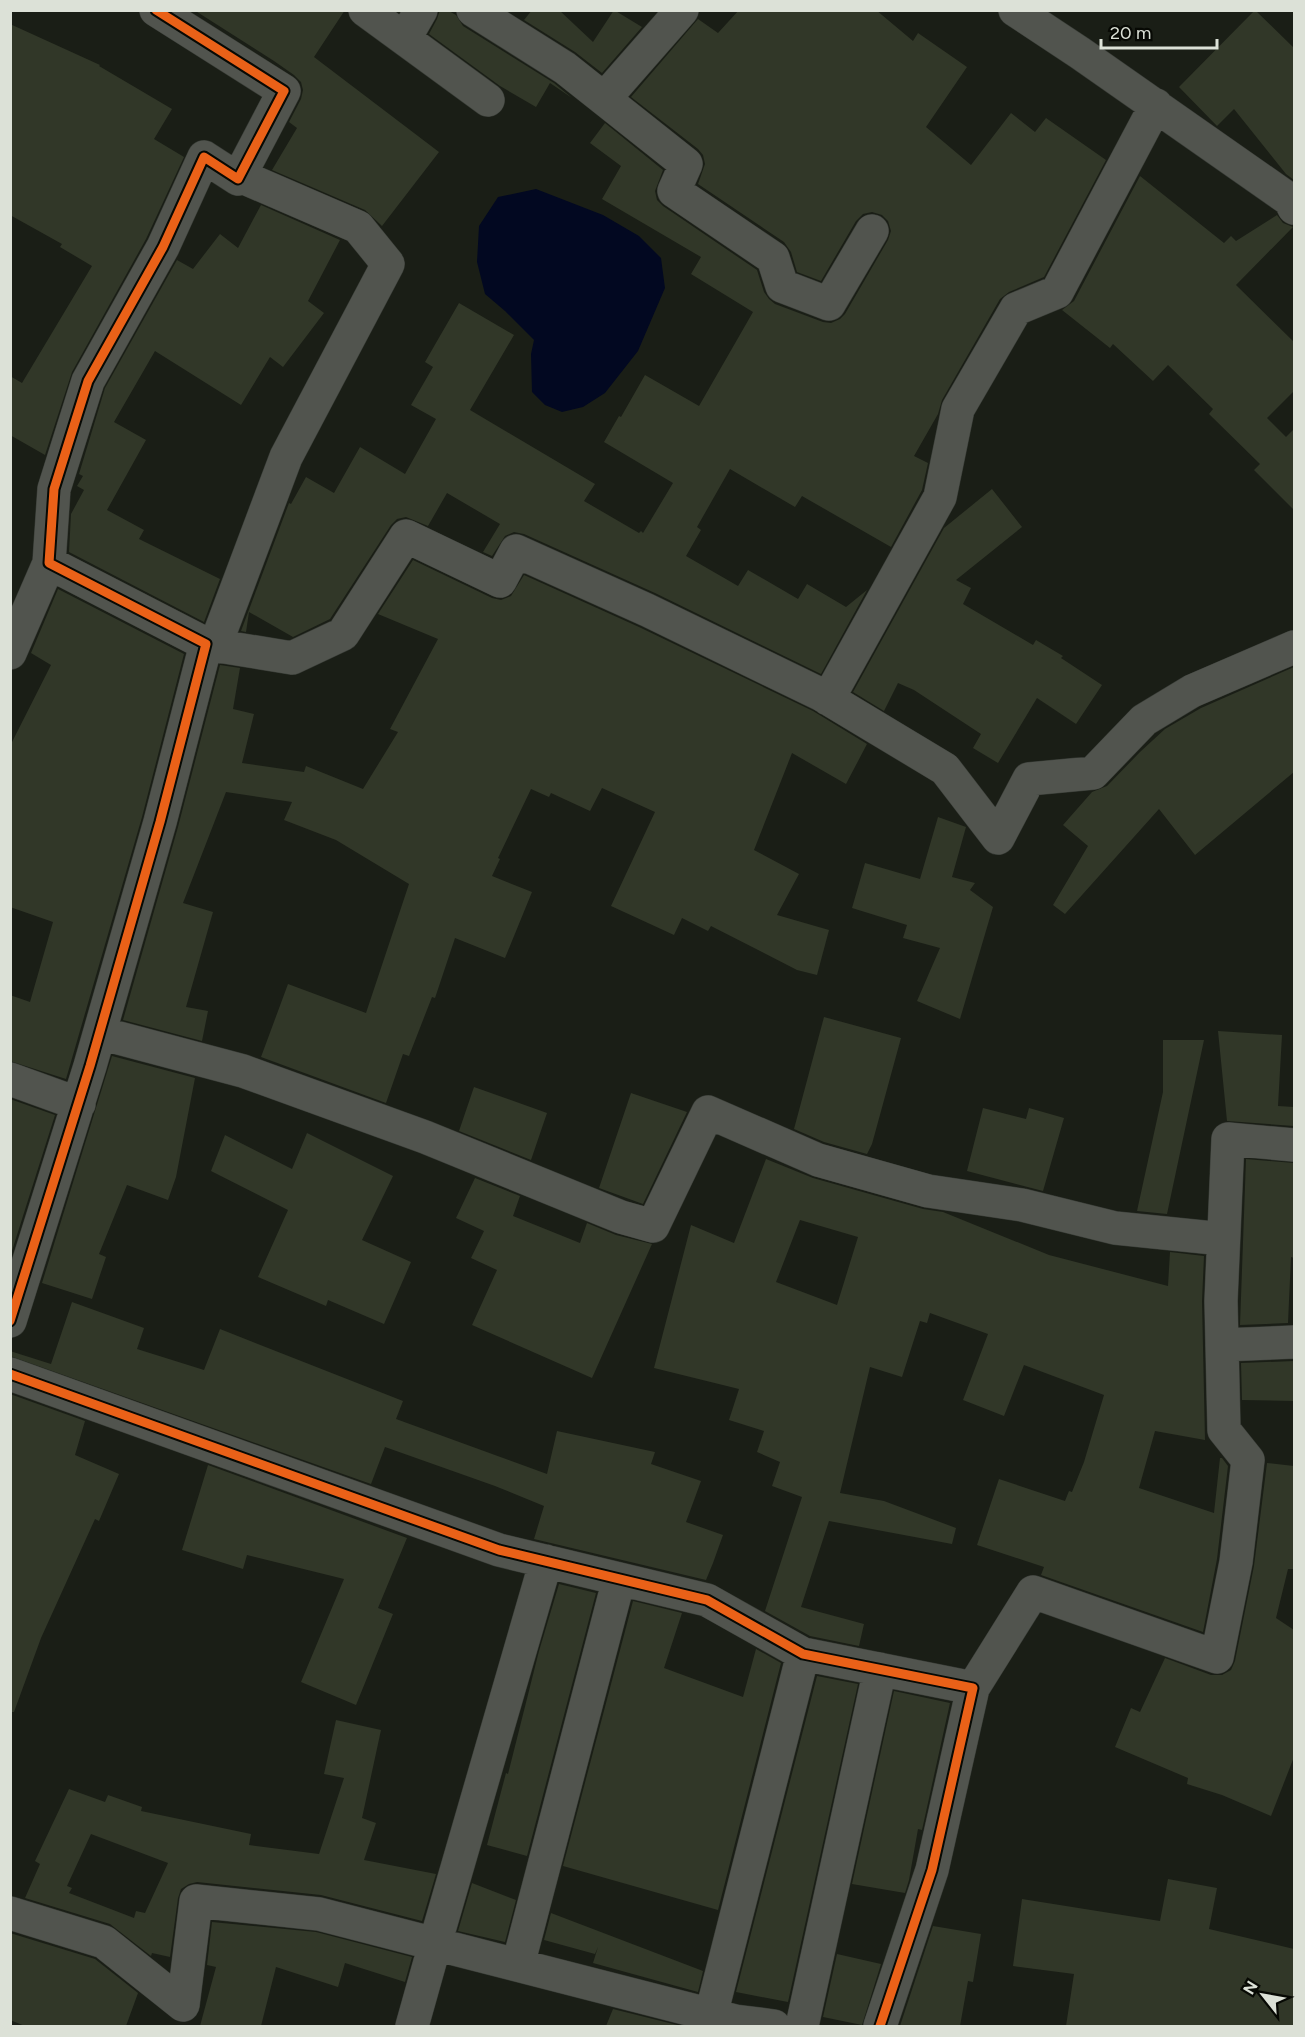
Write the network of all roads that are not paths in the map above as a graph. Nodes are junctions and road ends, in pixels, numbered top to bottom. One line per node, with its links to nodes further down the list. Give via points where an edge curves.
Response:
1 (156, 10): 10 (street, via 284,91)
2 (365, 10): 6 (street)
3 (472, 10): 7 (street, via 565,68)
4 (682, 10): 7 (street)
5 (1015, 10): 9 (street)
6 (413, 24): 8 (street)
7 (604, 99): 12 (street, via 686,164 674,190 773,258 782,286 829,304)
8 (488, 100)
9 (1156, 105): 11 (street); 17 (street, via 1056,292 1016,309 958,409 940,497)
10 (240, 176): 13 (street, via 238,179 204,157 164,247 88,381 54,489); 14 (street, via 358,227 388,264 286,457)
11 (1293, 201)
12 (872, 231)
13 (48, 563): 14 (street); 16 (street)
14 (210, 645): 17 (street, via 292,658 343,634 406,536 500,581 516,550); 18 (street)
15 (1294, 647): 17 (street, via 1192,691 1144,720 1093,773 1029,779 998,838 945,768)
16 (10, 653)
17 (828, 699)
18 (100, 1033): 20 (street); 22 (street, via 243,1071 653,1226 708,1112 818,1160 928,1191 1022,1205 1114,1228)
19 (10, 1079): 20 (street)
20 (79, 1104): 23 (street)
21 (1294, 1145): 22 (street, via 1228,1139)
22 (1223, 1239): 25 (street)
23 (10, 1322)
24 (1294, 1342): 25 (street)
25 (1222, 1345): 31 (street, via 1224,1430 1248,1460 1236,1562 1217,1657 1033,1592)
26 (10, 1374): 27 (street, via 499,1550)
27 (546, 1561): 28 (street); 33 (street)
28 (619, 1579): 29 (street, via 707,1600); 34 (street)
29 (803, 1654): 30 (street); 35 (street)
30 (880, 1669): 31 (street); 38 (street)
31 (973, 1688): 39 (street, via 932,1870)
32 (10, 1913): 33 (street, via 104,1942 183,2005 196,1901 319,1914)
33 (435, 1944): 34 (street); 36 (street)
34 (518, 1965): 35 (street)
35 (711, 2015): 37 (street)
36 (412, 2026)
37 (774, 2026)
38 (802, 2026)
39 (880, 2026)

